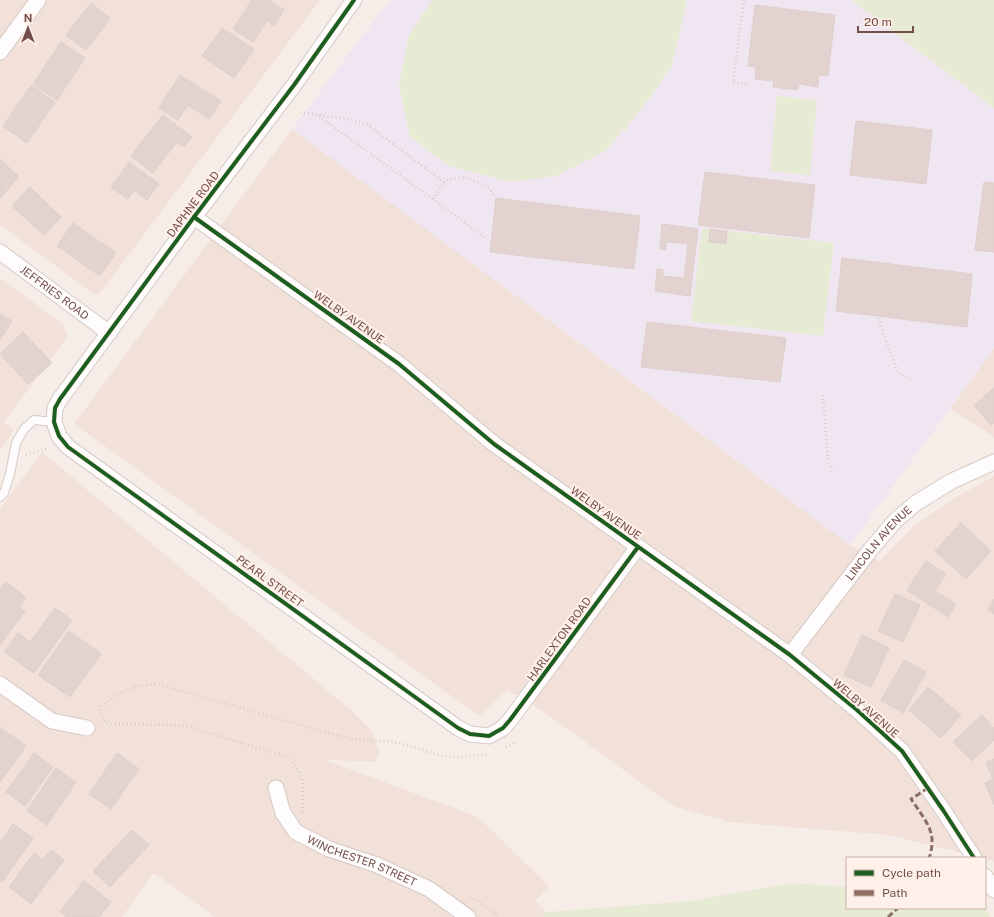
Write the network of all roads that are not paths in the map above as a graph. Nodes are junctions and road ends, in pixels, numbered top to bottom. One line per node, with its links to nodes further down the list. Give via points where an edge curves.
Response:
1 (38, 0): 3 (street)
2 (354, 0): 4 (street, DAPHNE ROAD, via 294,85)
3 (0, 52)
4 (194, 217): 6 (street, DAPHNE ROAD); 10 (street, WELBY AVENUE, via 399,364 494,444)
5 (0, 252): 6 (street, JEFFRIES ROAD)
6 (109, 333): 7 (street, DAPHNE ROAD, via 60,399 55,408)
7 (54, 422): 9 (lane, via 34,420 24,429 16,443 10,474 4,493); 14 (street, PEARL STREET, via 59,436 68,447 458,728 470,734)
8 (992, 468): 11 (street, LINCOLN AVENUE, via 952,481 916,503 895,521)
9 (0, 497)
10 (638, 546): 11 (street, WELBY AVENUE); 14 (street, HARLEXTON ROAD, via 510,720 503,728)
11 (790, 655): 16 (street, WELBY AVENUE, via 902,751)
12 (0, 684): 13 (street, via 52,721)
13 (87, 728)
14 (489, 736)
15 (276, 788): 19 (street, WINCHESTER STREET, via 282,813 296,832 329,849 377,865 429,888)
16 (973, 857)
17 (986, 878): 18 (street)
18 (994, 890)
19 (468, 917)

